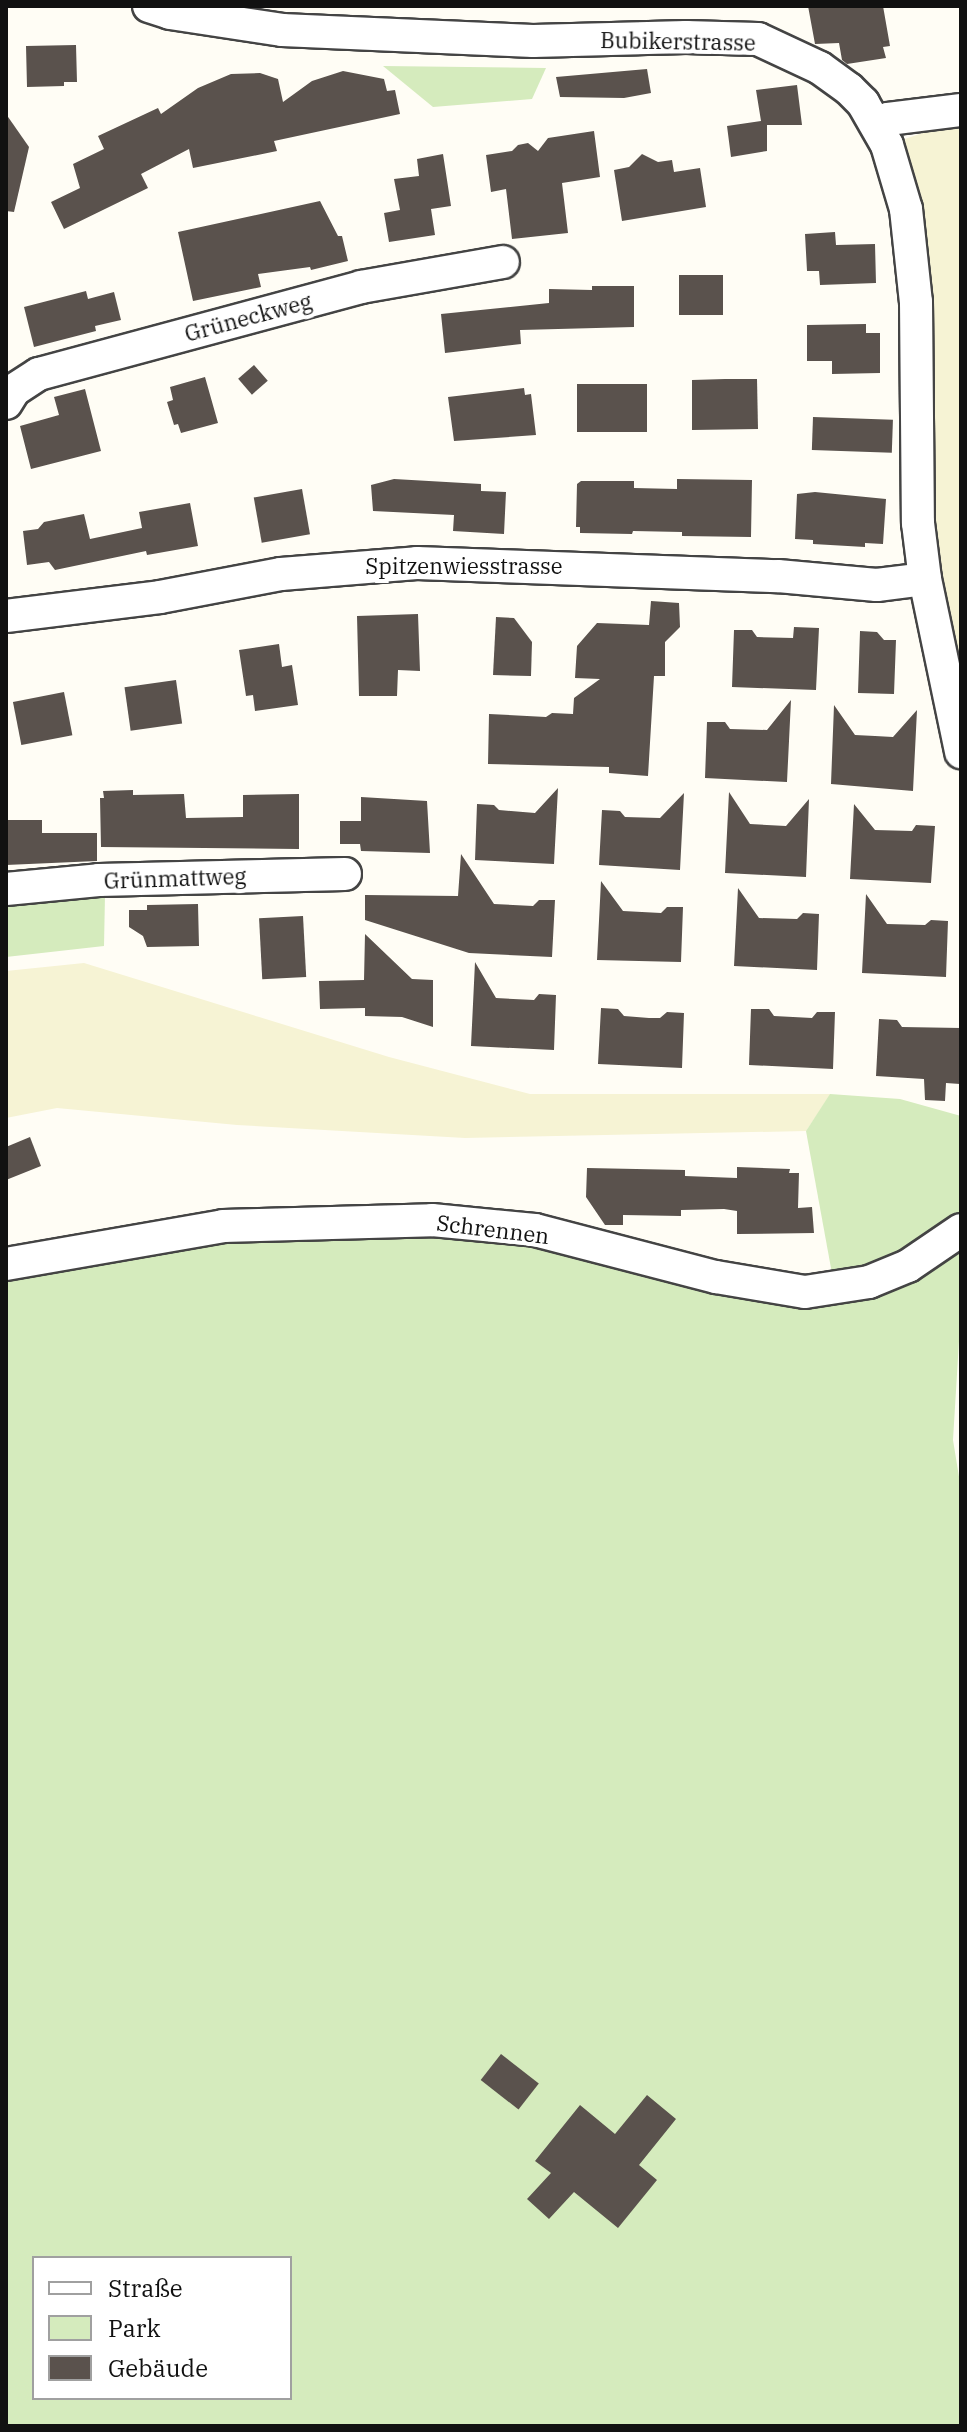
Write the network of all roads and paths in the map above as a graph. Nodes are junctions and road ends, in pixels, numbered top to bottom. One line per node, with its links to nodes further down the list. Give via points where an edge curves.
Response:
1 (149, 6): 3 (street, Bubikerstrasse, via 282,30 533,41 758,39 820,68 849,89)
2 (961, 110): 3 (street)
3 (877, 124): 6 (street, Bubikerstrasse, via 906,209 913,256 915,468)
4 (503, 262): 5 (street, Grüneckweg, via 361,287 39,374 14,390)
5 (6, 403)
6 (925, 579): 7 (street, Spitzenwiesstrasse, via 877,585 778,576 417,563 281,574 160,597); 8 (street, Bubikerstrasse)
7 (6, 616)
8 (961, 752)
9 (345, 874): 10 (street, Grünmattweg, via 99,880)
10 (6, 889)
11 (961, 1230): 12 (street, Schrennen, via 908,1266 869,1282 805,1292 716,1277 535,1230 432,1220 223,1226)
12 (6, 1264)

